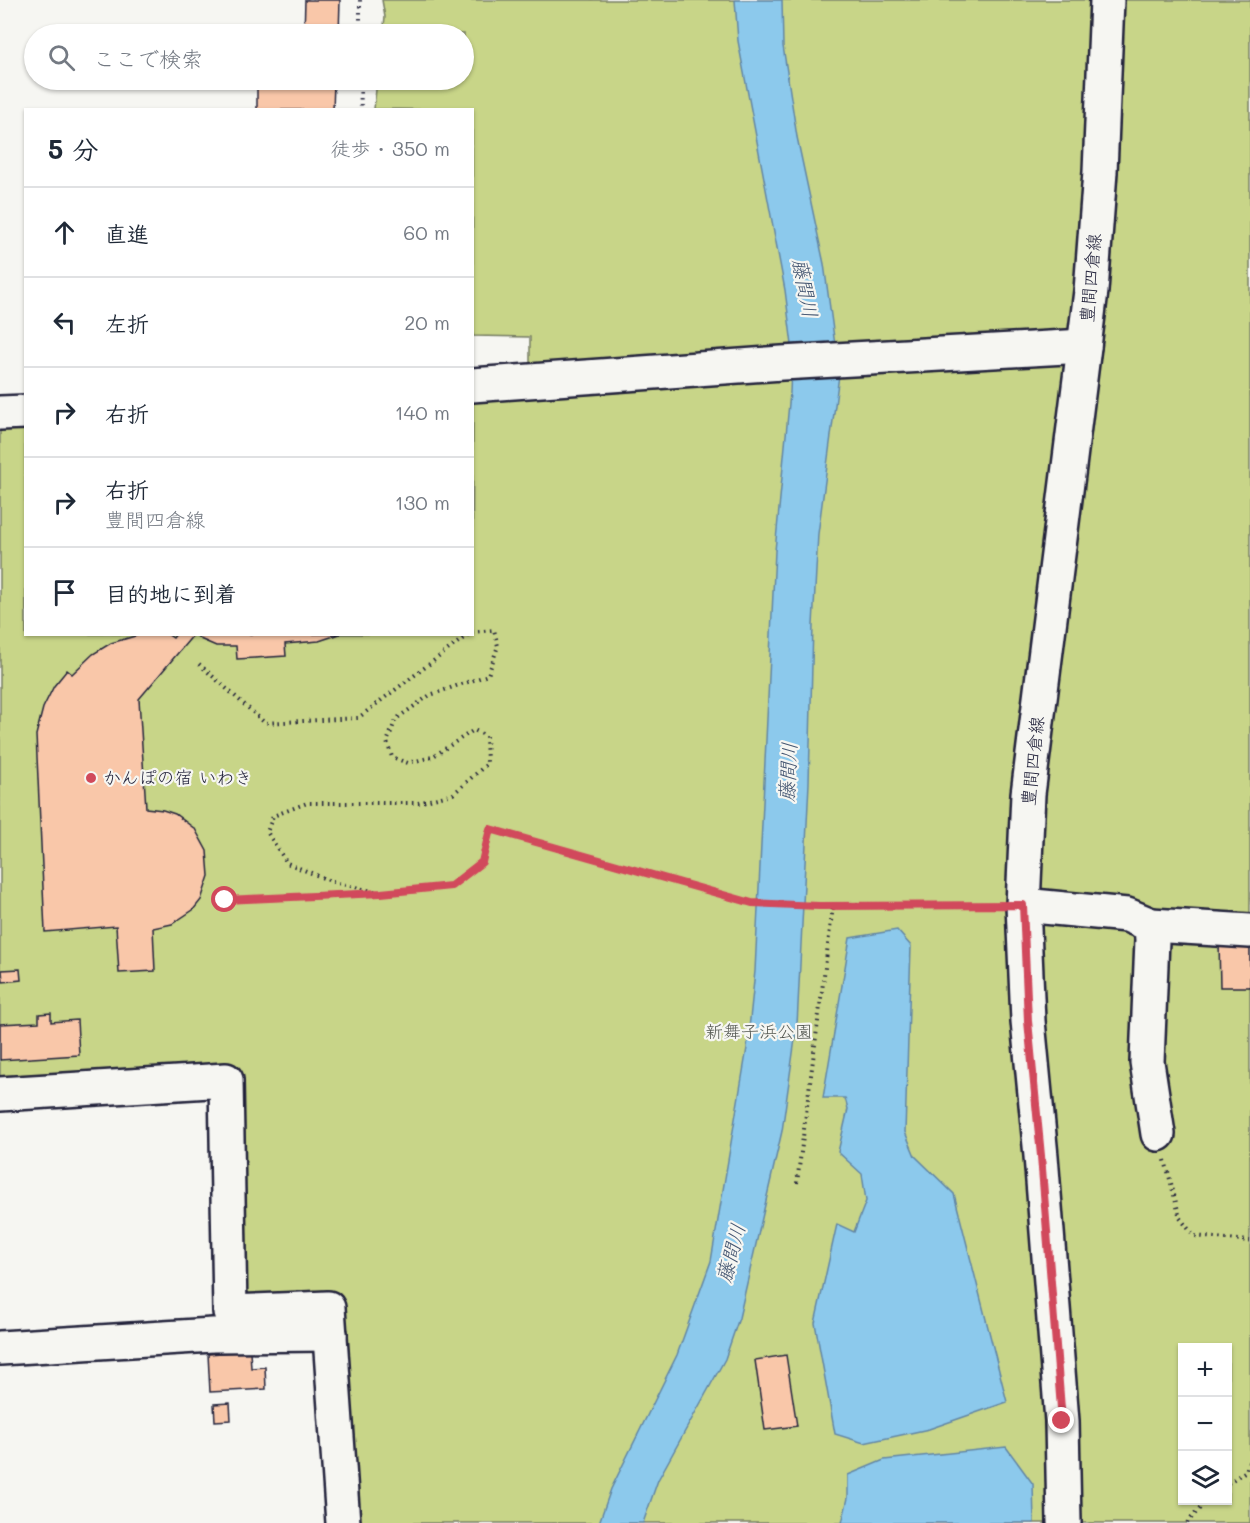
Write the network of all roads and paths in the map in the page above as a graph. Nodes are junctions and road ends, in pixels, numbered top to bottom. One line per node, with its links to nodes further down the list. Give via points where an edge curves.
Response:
1 (360, 0): 3 (path)
2 (1107, 0): 6 (street, 豊間四倉線, via 1100,172)
3 (360, 24)
4 (360, 90): 5 (path)
5 (361, 108)
6 (1084, 346): 7 (street); 15 (street, 豊間四倉線, via 1028,794)
7 (474, 385)
8 (24, 412): 9 (street)
9 (0, 413)
10 (474, 633): 13 (path, via 494,630 498,646 488,675 430,695 396,719 387,742 392,757 408,763 432,757 474,730 486,736 487,764 453,794 418,803 307,803 273,816 267,832 286,863 333,882)
11 (467, 636): 12 (path, via 358,718 265,723)
12 (198, 664)
13 (381, 893): 14 (path); 16 (path, via 451,886 482,862 490,829 752,903)
14 (225, 900)
15 (1023, 905): 16 (path); 17 (street, via 1128,915); 29 (street, 豊間四倉線, via 1028,1021 1061,1409)
16 (833, 906): 21 (path)
17 (1151, 925): 18 (street); 20 (street, via 1147,1062)
18 (1250, 931)
19 (0, 1094): 23 (street, via 226,1080)
20 (1158, 1134): 22 (path, via 1180,1218 1194,1236)
21 (797, 1183)
22 (1250, 1241)
23 (222, 1323): 24 (street); 28 (street, via 330,1334)
24 (0, 1348)
25 (1250, 1458): 26 (path, via 1246,1471)
26 (1232, 1480)
27 (1203, 1505): 30 (path)
28 (344, 1523)
29 (1064, 1523)
30 (1187, 1523)

